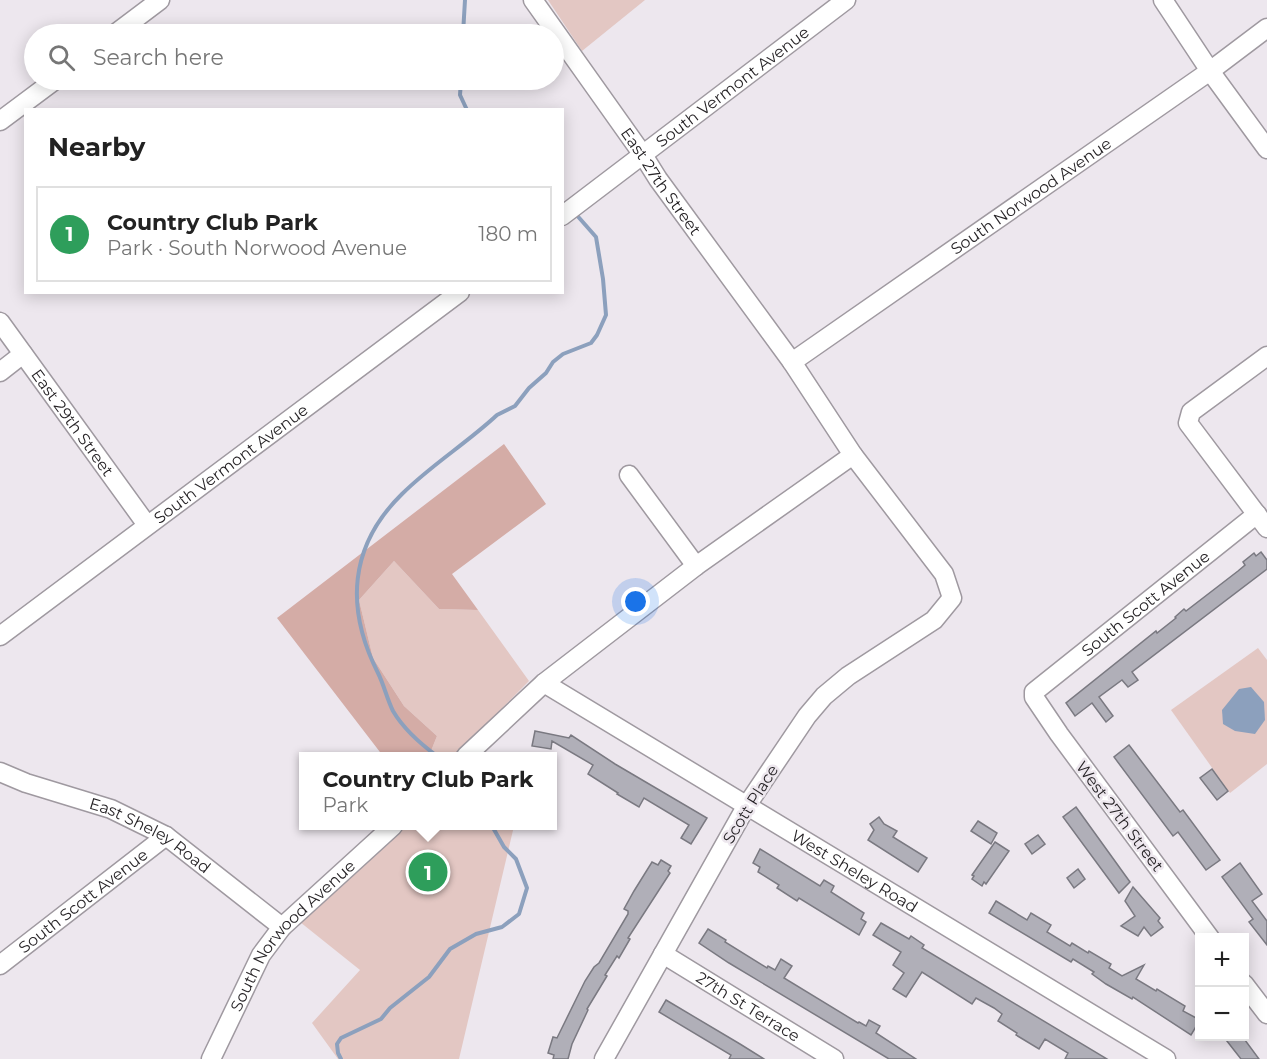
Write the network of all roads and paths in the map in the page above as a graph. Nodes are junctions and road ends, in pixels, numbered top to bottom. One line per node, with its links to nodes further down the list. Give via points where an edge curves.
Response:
1 (160, 0): 5 (street)
2 (533, 0): 6 (street, East 27th Street)
3 (846, 0): 13 (street, South Vermont Avenue)
4 (1163, 0): 9 (street)
5 (128, 24)
6 (550, 24)
7 (1267, 28): 9 (street, South Norwood Avenue)
8 (564, 44): 13 (street, East 27th Street)
9 (1210, 71): 12 (street); 19 (street, South Norwood Avenue)
10 (42, 90): 11 (street)
11 (0, 121)
12 (1267, 149)
13 (643, 155): 14 (street, South Vermont Avenue); 19 (street, East 27th Street)
14 (564, 214)
15 (449, 296): 24 (street, South Vermont Avenue)
16 (0, 322): 17 (street, East 29th Street)
17 (23, 354): 20 (street); 24 (street, East 29th Street)
18 (1267, 356): 23 (street, via 1188,417 1188,423)
19 (792, 362): 21 (street, East 27th Street)
20 (0, 372)
21 (853, 455): 25 (street); 26 (street, East 27th Street, via 944,574)
22 (629, 475): 25 (street)
23 (1262, 520): 29 (street, South Scott Avenue)
24 (147, 525): 27 (street, South Vermont Avenue)
25 (696, 566): 28 (street)
26 (952, 598): 32 (street, Scott Place, via 934,620 824,696)
27 (0, 636)
28 (544, 683): 30 (street); 32 (street, West Sheley Road)
29 (1034, 692): 36 (street, West 27th Street, via 1034,698 1059,734)
30 (470, 752)
31 (0, 772): 34 (street, East Sheley Road, via 111,809)
32 (747, 805): 37 (street, Scott Place); 44 (street, West Sheley Road)
33 (388, 830): 35 (street, South Norwood Avenue)
34 (166, 837): 35 (street, East Sheley Road); 38 (street, South Scott Avenue)
35 (282, 927): 42 (street, South Norwood Avenue, via 261,955)
36 (1206, 933)
37 (663, 954): 41 (street, 27th St Terrace); 43 (street, Scott Place)
38 (0, 965)
39 (1247, 987): 40 (street)
40 (1267, 1014)
41 (824, 1056)
42 (211, 1059)
43 (604, 1059)
44 (1166, 1059)

